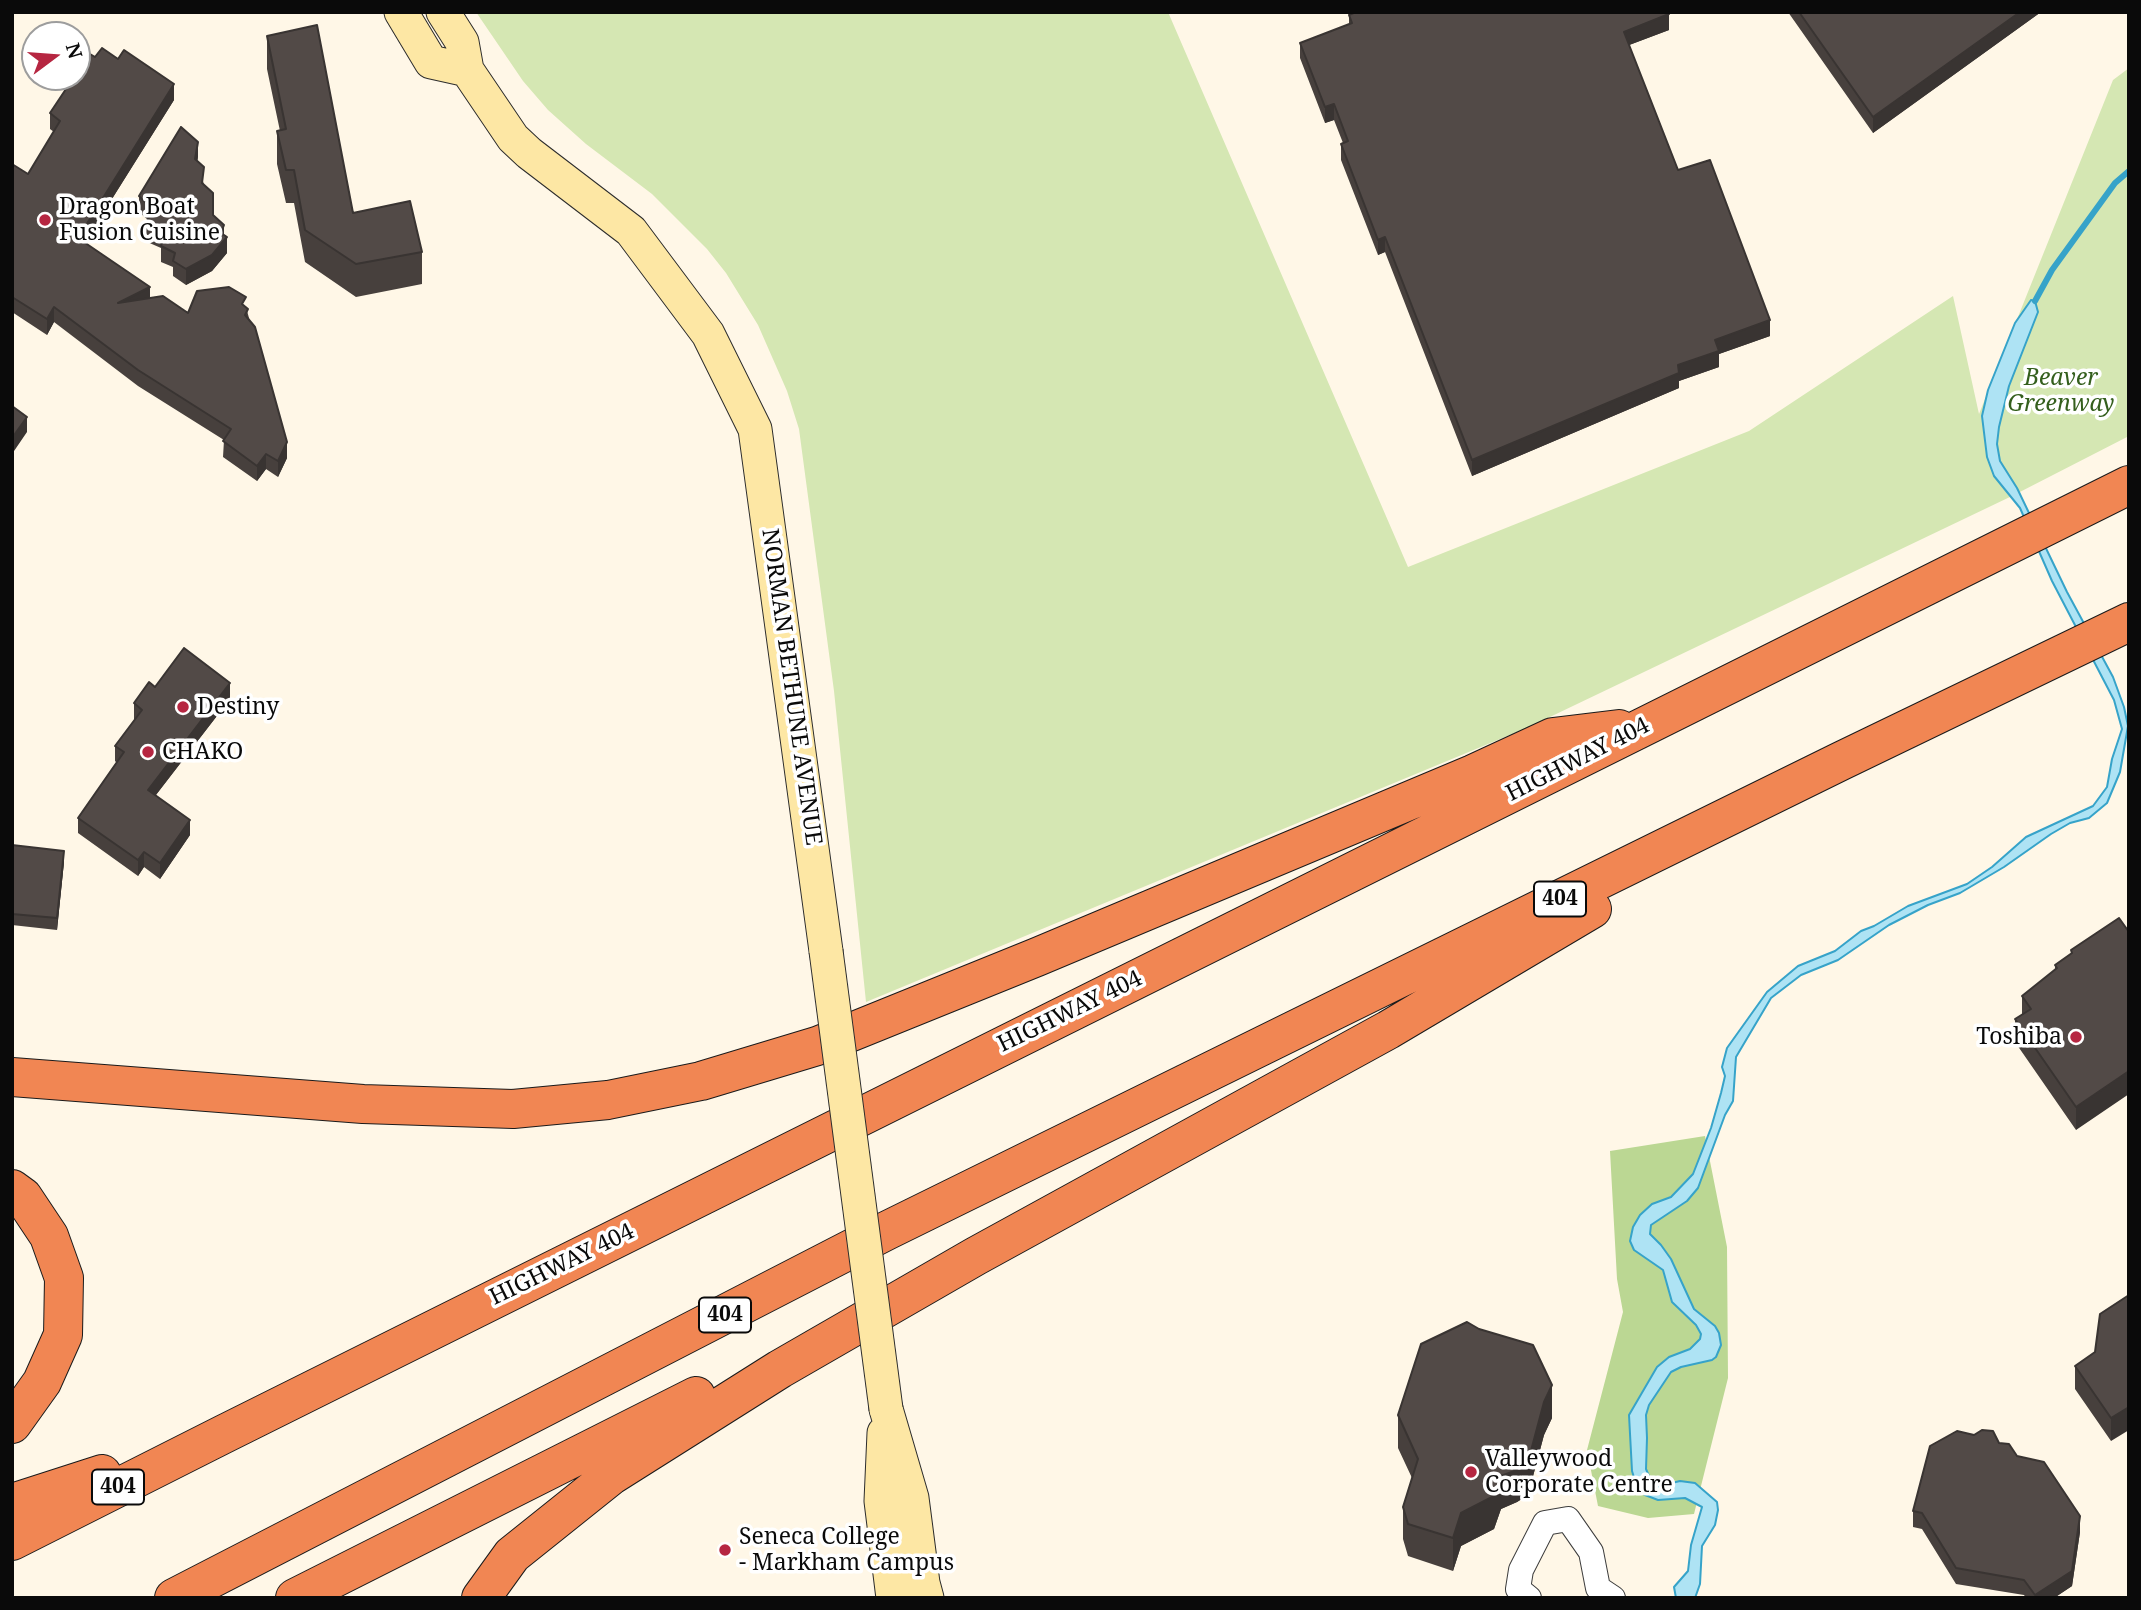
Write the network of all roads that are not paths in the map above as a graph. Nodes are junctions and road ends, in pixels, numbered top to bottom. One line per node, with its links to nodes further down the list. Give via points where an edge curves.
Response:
1 (401, 12): 3 (street, via 431,62)
2 (443, 12): 3 (street, NORMAN BETHUNE AVENUE, via 462,43)
3 (467, 70): 11 (street, NORMAN BETHUNE AVENUE, bridge, via 528,153 631,231 708,334 755,429)
4 (2129, 485): 6 (highway, HIGHWAY 404 / 404)
5 (2129, 622): 7 (highway, 404)
6 (1645, 726): 8 (highway, via 1553,737 817,1046 701,1081 608,1100 513,1109 363,1104); 13 (highway, HIGHWAY 404 / 404)
7 (1841, 761): 10 (highway, via 1388,1030); 18 (highway, 404, via 886,1231)
8 (12, 1077)
9 (12, 1189): 12 (highway, via 23,1197 49,1236 64,1278 63,1335 42,1382)
10 (976, 1256): 19 (highway); 20 (highway, via 780,1369 612,1475 512,1555)
11 (886, 1409): 17 (street, NORMAN BETHUNE AVENUE, via 912,1498); 21 (street, NORMAN BETHUNE AVENUE, via 881,1501)
12 (12, 1424)
13 (224, 1434): 14 (highway); 15 (highway, HIGHWAY 404 / 404)
14 (12, 1503)
15 (12, 1541)
16 (1599, 1594): 22 (street, via 1591,1552 1568,1519 1545,1523 1521,1570 1518,1589)
17 (924, 1597)
18 (174, 1598)
19 (295, 1598)
20 (481, 1598)
21 (893, 1598)
22 (1529, 1598)

